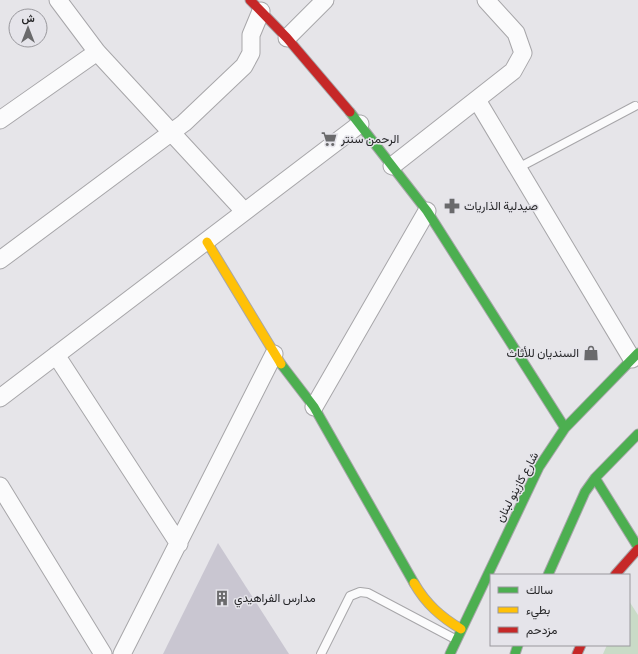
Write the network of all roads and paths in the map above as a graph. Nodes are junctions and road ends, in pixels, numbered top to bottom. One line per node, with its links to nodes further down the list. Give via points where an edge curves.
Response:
1 (58, 0): 6 (street)
2 (325, 0): 5 (street)
3 (486, 0): 7 (street, via 516,33 523,53 513,71)
4 (256, 5): 5 (street); 11 (street, via 251,53 244,66 184,123)
5 (287, 38): 10 (street)
6 (96, 52): 9 (street); 11 (street)
7 (477, 100): 12 (street); 13 (street)
8 (635, 106): 13 (lane)
9 (0, 120)
10 (360, 124): 12 (street); 14 (street)
11 (171, 132): 14 (street); 17 (street)
12 (392, 166): 15 (street)
13 (518, 168): 20 (street)
14 (244, 211): 16 (street)
15 (427, 211): 22 (street); 23 (street)
16 (207, 242): 18 (street); 19 (street)
17 (0, 260)
18 (274, 354): 22 (street); 27 (street)
19 (56, 355): 21 (street); 27 (street)
20 (635, 356): 23 (street, شارع كازينو لبنان)
21 (0, 398)
22 (314, 407): 31 (street, via 420,594 440,616)
23 (565, 428): 31 (street, شارع كازينو لبنان, via 526,492)
24 (638, 434): 25 (street)
25 (595, 478): 28 (street); 29 (street, via 576,509)
26 (0, 486): 33 (street)
27 (179, 544): 34 (street)
28 (638, 548): 30 (street)
29 (548, 574)
30 (616, 574)
31 (461, 629): 32 (street, شارع كازينو لبنان)
32 (455, 639): 35 (lane, via 368,593 360,592 350,596); 36 (street, شارع كازينو لبنان)
33 (103, 654)
34 (122, 654)
35 (321, 654)
36 (450, 654)

